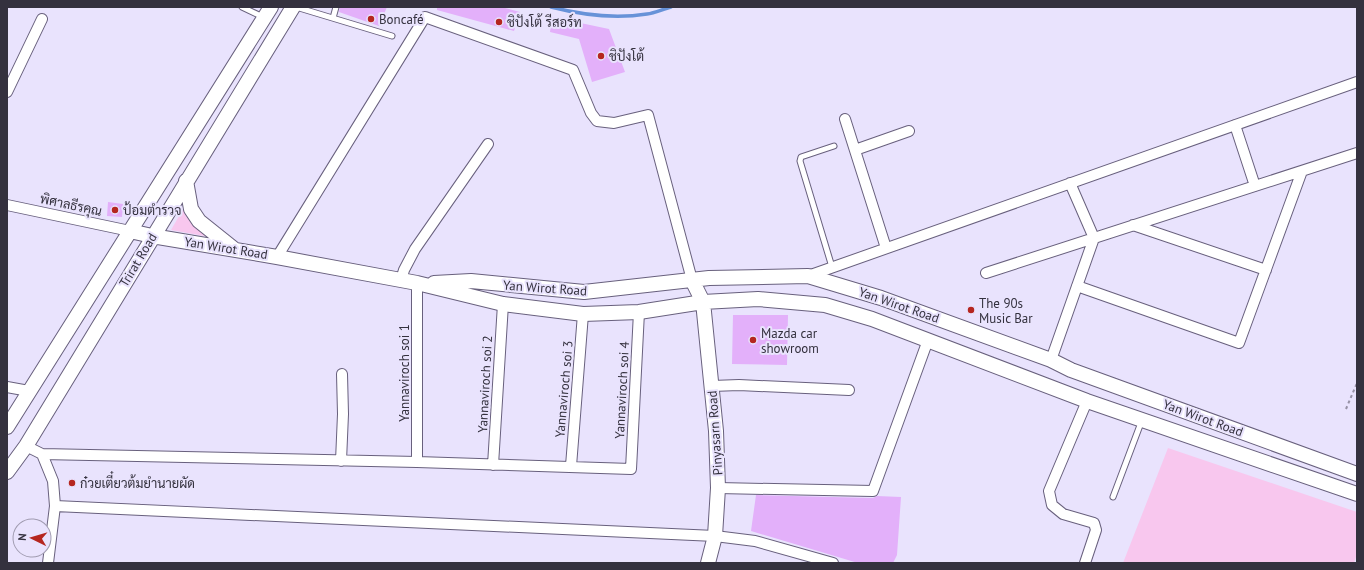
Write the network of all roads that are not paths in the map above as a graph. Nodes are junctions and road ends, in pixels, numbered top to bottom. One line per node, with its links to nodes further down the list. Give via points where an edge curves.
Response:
1 (242, 7): 5 (lane)
2 (293, 7): 19 (main road, Trirat Road)
3 (296, 7): 6 (lane)
4 (336, 7): 6 (lane)
5 (267, 12): 24 (main road, Trirat Road)
6 (332, 18): 8 (lane)
7 (42, 19): 10 (street)
8 (392, 36)
9 (1357, 82): 12 (street)
10 (7, 92)
11 (845, 119): 16 (street)
12 (1235, 125): 20 (street); 21 (street)
13 (909, 131): 16 (street)
14 (488, 144): 34 (street, via 415,248)
15 (834, 146): 30 (lane, via 802,157 800,160)
16 (855, 150): 27 (street)
17 (1357, 153): 18 (street)
18 (1302, 171): 21 (street); 31 (street)
19 (186, 181): 25 (main road, Trirat Road); 28 (main road, via 191,209 199,221)
20 (1070, 183): 26 (street); 27 (street)
21 (1256, 186): 23 (street)
22 (7, 204): 24 (street, พิศาลธีรคุณ)
23 (1132, 226): 26 (street); 31 (street)
24 (130, 231): 25 (main road, Yan Wirot Road); 48 (main road, Trirat Road)
25 (152, 236): 28 (main road, Yan Wirot Road); 52 (main road, Trirat Road)
26 (1094, 238): 32 (street); 37 (street)
27 (886, 248): 30 (street)
28 (236, 250): 29 (main road, Yan Wirot Road)
29 (277, 257): 34 (main road, Yan Wirot Road); 35 (street, via 425,17 572,70 597,121 614,123 648,115)
30 (832, 267): 33 (street)
31 (1266, 270): 37 (street, via 1239,343)
32 (986, 272)
33 (808, 276): 35 (main road, Yan Wirot Road); 43 (main road, Yan Wirot Road, via 881,298)
34 (401, 280): 36 (main road, Yan Wirot Road)
35 (692, 280): 36 (main road, Yan Wirot Road, via 584,292 471,281); 38 (main road, Pinyasarn Road)
36 (417, 284): 39 (main road, Yan Wirot Road); 55 (street, Yannaviroch soi 1)
37 (1077, 286): 43 (street)
38 (702, 302): 40 (main road, Yan Wirot Road); 42 (main road, Yan Wirot Road, via 758,299 825,305); 45 (main road, Pinyasarn Road)
39 (503, 304): 41 (main road, Yan Wirot Road); 56 (street, Yannaviroch soi 2)
40 (639, 312): 41 (main road, Yan Wirot Road); 57 (street, Yannaviroch soi 4, via 631,469)
41 (583, 314): 57 (street, Yannaviroch soi 3)
42 (928, 340): 49 (main road, Yan Wirot Road); 60 (street, via 873,491)
43 (1051, 360): 59 (main road, Yan Wirot Road, via 1071,370)
44 (342, 374): 54 (street)
45 (712, 386): 47 (street); 60 (main road, Pinyasarn Road)
46 (7, 387): 48 (street)
47 (849, 390)
48 (29, 392): 51 (main road, Trirat Road)
49 (1088, 401): 50 (main road, Yan Wirot Road); 68 (street, via 1050,491 1052,505 1063,514 1094,523 1096,530)
50 (1142, 419): 61 (main road, Yan Wirot Road); 62 (lane)
51 (7, 427)
52 (26, 446): 53 (street); 58 (main road, Trirat Road)
53 (42, 454): 54 (street); 63 (street, via 53,481)
54 (341, 461): 55 (street)
55 (417, 462): 56 (street)
56 (493, 465): 57 (street)
57 (571, 466)
58 (7, 472)
59 (1357, 474)
60 (718, 488): 64 (main road, Pinyasarn Road)
61 (1357, 494)
62 (1113, 497)
63 (54, 506): 64 (street); 65 (street)
64 (715, 536): 66 (main road, Pinyasarn Road); 67 (street, via 755,541)
65 (48, 563)
66 (708, 563)
67 (833, 563)
68 (1085, 563)

